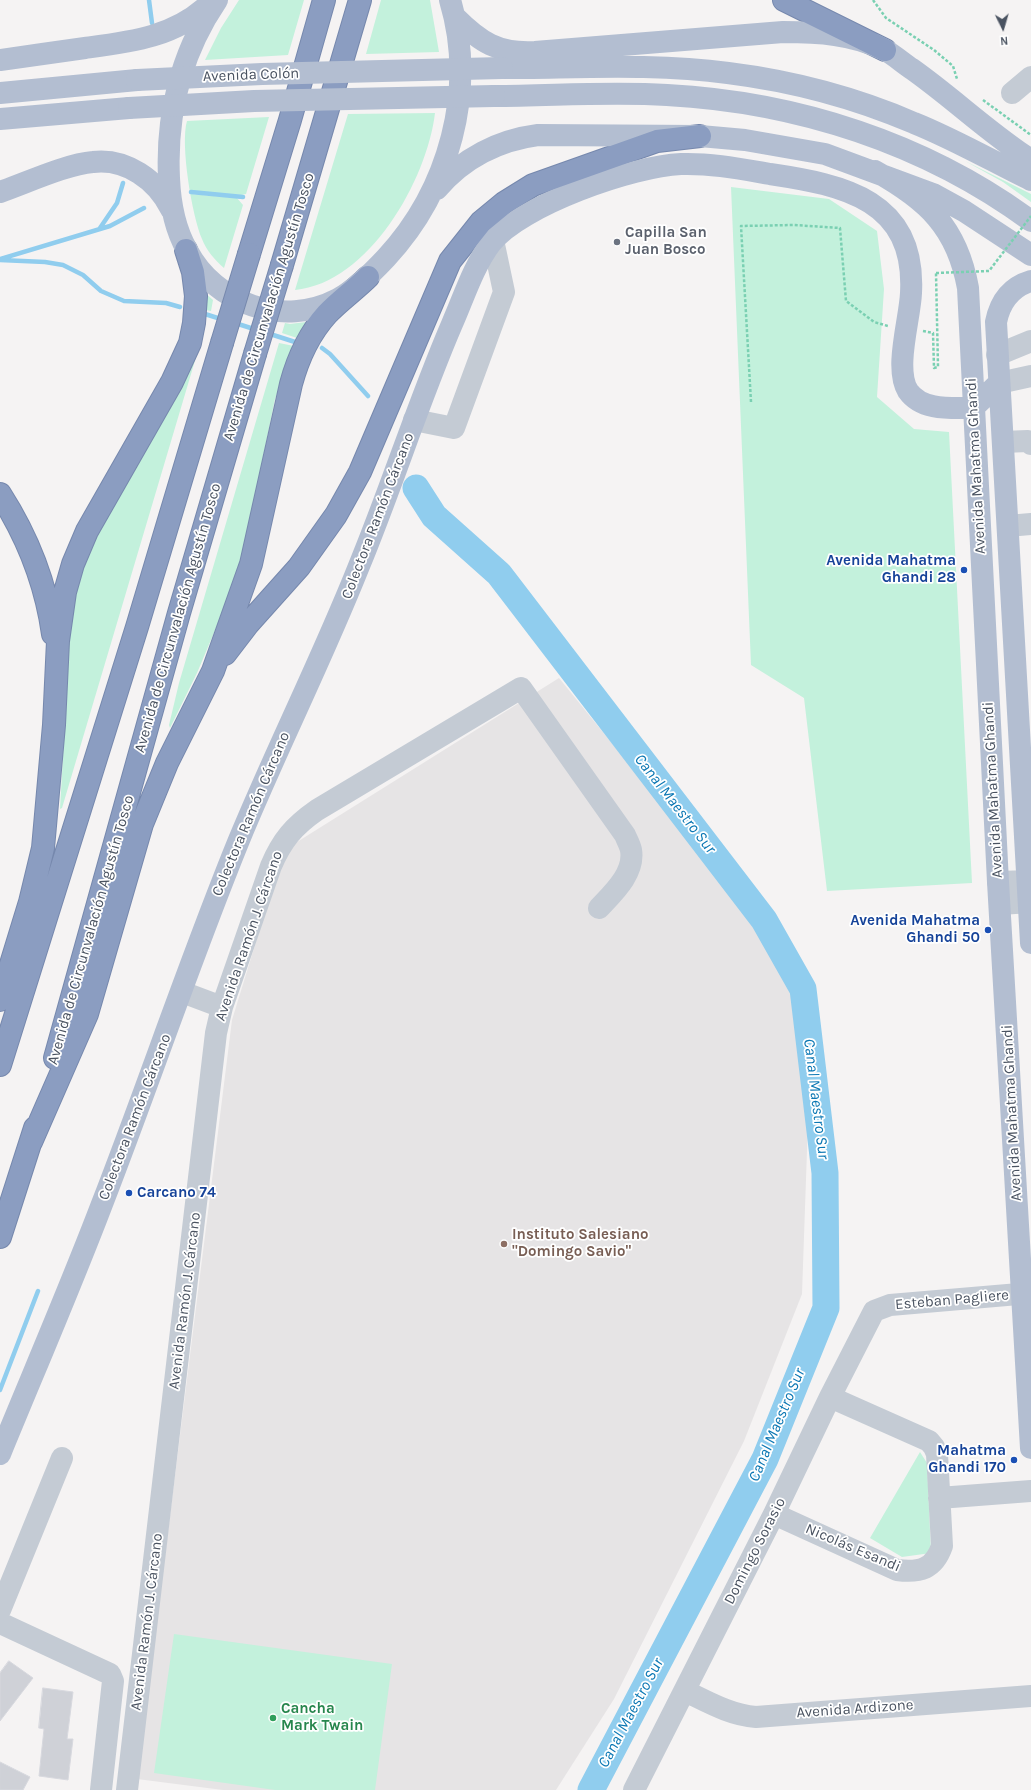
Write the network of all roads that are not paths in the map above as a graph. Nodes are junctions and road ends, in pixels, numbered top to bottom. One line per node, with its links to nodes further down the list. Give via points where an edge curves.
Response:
1 (212, 0): 8 (main road, via 190,19 156,36 133,42)
2 (217, 0): 17 (main road, via 192,44 174,102 168,166)
3 (324, 0): 45 (highway, bridge, via 128,656)
4 (360, 0): 46 (highway, Avenida de Circunvalación Agustín Tosco, bridge, via 201,536)
5 (784, 0): 7 (highway)
6 (452, 8): 7 (main road, via 467,29 486,43 515,52 802,32 840,36); 16 (main road, via 461,57 454,126 444,163)
7 (885, 50): 12 (main road)
8 (0, 60)
9 (0, 93): 14 (main road, Avenida Colón, bridge, via 137,80 262,74 502,68 677,69 729,73 791,84 860,103 914,122)
10 (0, 119): 18 (main road, Avenida Colón, bridge, via 254,101 665,95 724,100 806,116 878,138 921,156 986,189)
11 (700, 136): 13 (main road, via 801,149); 16 (main road, via 556,134 521,137 486,150 458,168); 36 (highway, via 657,141 533,185 480,222 450,261 362,465 336,515 299,567 244,629)
12 (1031, 160)
13 (875, 171): 21 (main road, via 948,202); 28 (main road, Avenida Mahatma Ghandi, via 902,186 921,201 947,232 960,256 968,288)
14 (1031, 180)
15 (0, 192): 17 (main road, via 75,166 108,162 124,165 146,179 163,196)
16 (418, 216): 22 (main road, via 395,248)
17 (176, 217): 20 (main road)
18 (1031, 221)
19 (493, 240): 28 (main road, Colectora Ramón Cárcano, via 536,209 627,174 658,167 706,164 810,180 850,191 878,208 899,232 907,248 911,264 911,300 902,374 910,394 927,405); 29 (main road, Colectora Ramón Cárcano, via 466,289); 29 (street, via 504,292 454,428)
20 (186, 250): 22 (main road, via 210,281 229,296 257,308 277,311 294,311 324,305); 35 (highway, via 193,272 196,296 190,343 172,382 79,549 65,592)
21 (1031, 255)
22 (368, 277): 36 (highway, via 327,314 310,336 298,359 251,564)
23 (1031, 281): 25 (main road, Avenida Mahatma Ghandi, via 1013,289 998,311)
24 (1031, 341): 25 (street)
25 (997, 355): 27 (main road, Avenida Mahatma Ghandi)
26 (1031, 376): 27 (street)
27 (999, 382): 28 (main road); 30 (main road, Avenida Mahatma Ghandi)
28 (973, 408): 37 (main road, Avenida Mahatma Ghandi)
29 (414, 420): 42 (main road, Colectora Ramón Cárcano, via 348,595 268,770 215,900)
30 (1003, 442): 31 (street); 34 (main road, Avenida Mahatma Ghandi)
31 (1029, 442)
32 (0, 494): 35 (highway, via 24,538 38,573 52,627)
33 (1031, 524): 34 (street)
34 (1008, 526): 38 (main road, Avenida Mahatma Ghandi)
35 (56, 663): 43 (highway, via 54,725 43,848 30,902)
36 (213, 671): 46 (highway, via 153,794 87,1014)
37 (998, 882): 38 (street); 39 (main road, Avenida Mahatma Ghandi)
38 (1030, 892): 39 (street); 41 (main road, Avenida Mahatma Ghandi)
39 (1000, 904): 48 (main road, Avenida Mahatma Ghandi)
40 (599, 908): 44 (street, Avenida Ramón J. Cárcano, via 619,887 630,865 631,850 625,835 521,688 317,810 290,832 280,845 271,866)
41 (1031, 943)
42 (182, 992): 44 (street); 52 (main road, Colectora Ramón Cárcano, via 101,1208)
43 (0, 1000)
44 (222, 1007): 62 (street, Avenida Ramón J. Cárcano, via 216,1033)
45 (0, 1065)
46 (31, 1142): 47 (highway, Avenida de Circunvalación Agustín Tosco)
47 (0, 1237)
48 (1027, 1293): 49 (street, Esteban Pagliere, via 890,1305); 51 (main road, Avenida Mahatma Ghandi)
49 (874, 1311): 50 (street, Domingo Sorasio)
50 (830, 1397): 55 (street, via 929,1441 937,1454); 56 (street, Domingo Sorasio)
51 (1031, 1448)
52 (0, 1454)
53 (62, 1458): 57 (street)
54 (1031, 1491): 55 (street)
55 (939, 1498): 56 (street, Nicolás Esandi, via 942,1546 938,1557 932,1564 908,1572 897,1570)
56 (774, 1514): 59 (street, Domingo Sorasio)
57 (0, 1610)
58 (0, 1623): 61 (street, via 110,1674 113,1681)
59 (685, 1691): 60 (street, Avenida Ardizone, via 727,1711 756,1717); 63 (street, Domingo Sorasio)
60 (1031, 1696)
61 (101, 1790)
62 (127, 1790)
63 (634, 1790)

